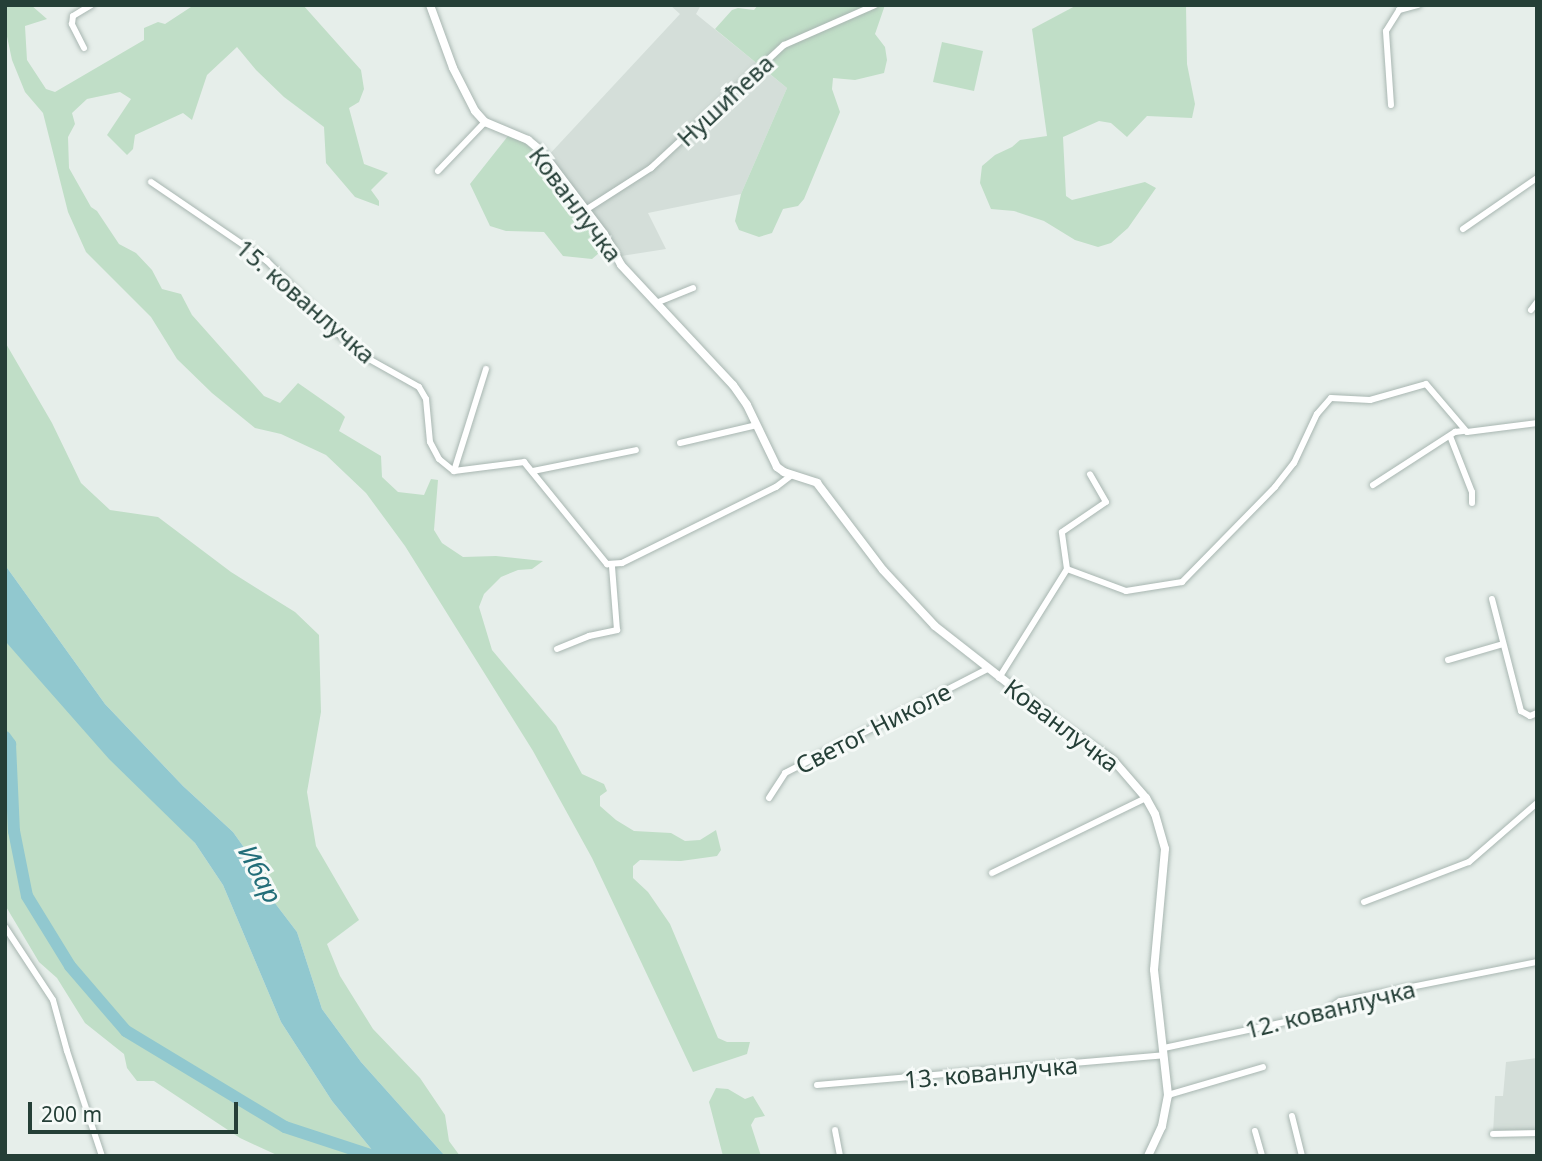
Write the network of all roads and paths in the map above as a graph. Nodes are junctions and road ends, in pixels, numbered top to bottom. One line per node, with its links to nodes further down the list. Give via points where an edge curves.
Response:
1 (91, 5): 5 (street, via 73,16 72,24)
2 (430, 5): 7 (street, via 453,68)
3 (875, 5): 11 (street, Нушићева, via 784,46 651,168)
4 (1418, 5): 6 (street, via 1399,10 1386,32)
5 (84, 48)
6 (1391, 105)
7 (485, 122): 8 (street); 11 (street, Кованлучка, via 528,140 541,151)
8 (438, 171)
9 (1537, 178): 12 (street)
10 (151, 182): 24 (street, 15. кованлучка, via 267,261 352,345 419,387 426,399 430,442 439,459)
11 (584, 211): 15 (street, Кованлучка, via 621,265)
12 (1463, 229)
13 (693, 288): 15 (street)
14 (1537, 302): 16 (street)
15 (656, 303): 19 (street, Кованлучка, via 733,385)
16 (1531, 310)
17 (486, 369): 24 (street)
18 (1537, 423): 20 (street)
19 (757, 425): 22 (street); 27 (street, Кованлучка, via 777,467)
20 (1463, 431): 21 (street); 31 (street, via 1426,384 1370,400 1331,398 1275,487 1182,582 1126,591)
21 (1450, 436): 28 (street); 29 (street)
22 (680, 443)
23 (636, 450): 25 (street)
24 (454, 471): 25 (street, via 514,461 524,462)
25 (533, 471): 30 (street, via 600,558)
26 (1090, 474): 31 (street, via 1106,502 1062,532)
27 (792, 475): 30 (street); 36 (street, Кованлучка, via 817,483 883,570 935,626)
28 (1373, 485)
29 (1472, 503)
30 (612, 566): 34 (street, via 617,630)
31 (1067, 569): 37 (street)
32 (1492, 599): 33 (street)
33 (1503, 643): 35 (street); 38 (street, via 1521,710 1530,716)
34 (556, 649)
35 (1448, 660)
36 (987, 669): 37 (street, Кованлучка); 39 (street, Светог Николе, via 785,773)
37 (999, 678): 40 (street, Кованлучка, via 1114,761)
38 (1537, 713)
39 (769, 798)
40 (1146, 798): 42 (street); 46 (street, Кованлучка, via 1165,849 1154,970)
41 (1537, 803): 43 (street, via 1469,862)
42 (992, 873)
43 (1364, 902)
44 (5, 927): 55 (street, via 53,1000)
45 (1537, 962): 46 (street, 12. кованлучка, via 1340,1001 1322,1014)
46 (1164, 1052): 48 (street, 13. кованлучка); 49 (street, Кованлучка)
47 (1264, 1068): 49 (street)
48 (817, 1085)
49 (1168, 1095): 57 (street, Кованлучка, via 1162,1126)
50 (1292, 1116): 59 (street)
51 (835, 1130): 56 (street)
52 (1255, 1131): 58 (street)
53 (1537, 1133): 54 (street)
54 (1493, 1134)
55 (103, 1156)
56 (839, 1156)
57 (1147, 1156)
58 (1262, 1156)
59 (1301, 1156)

